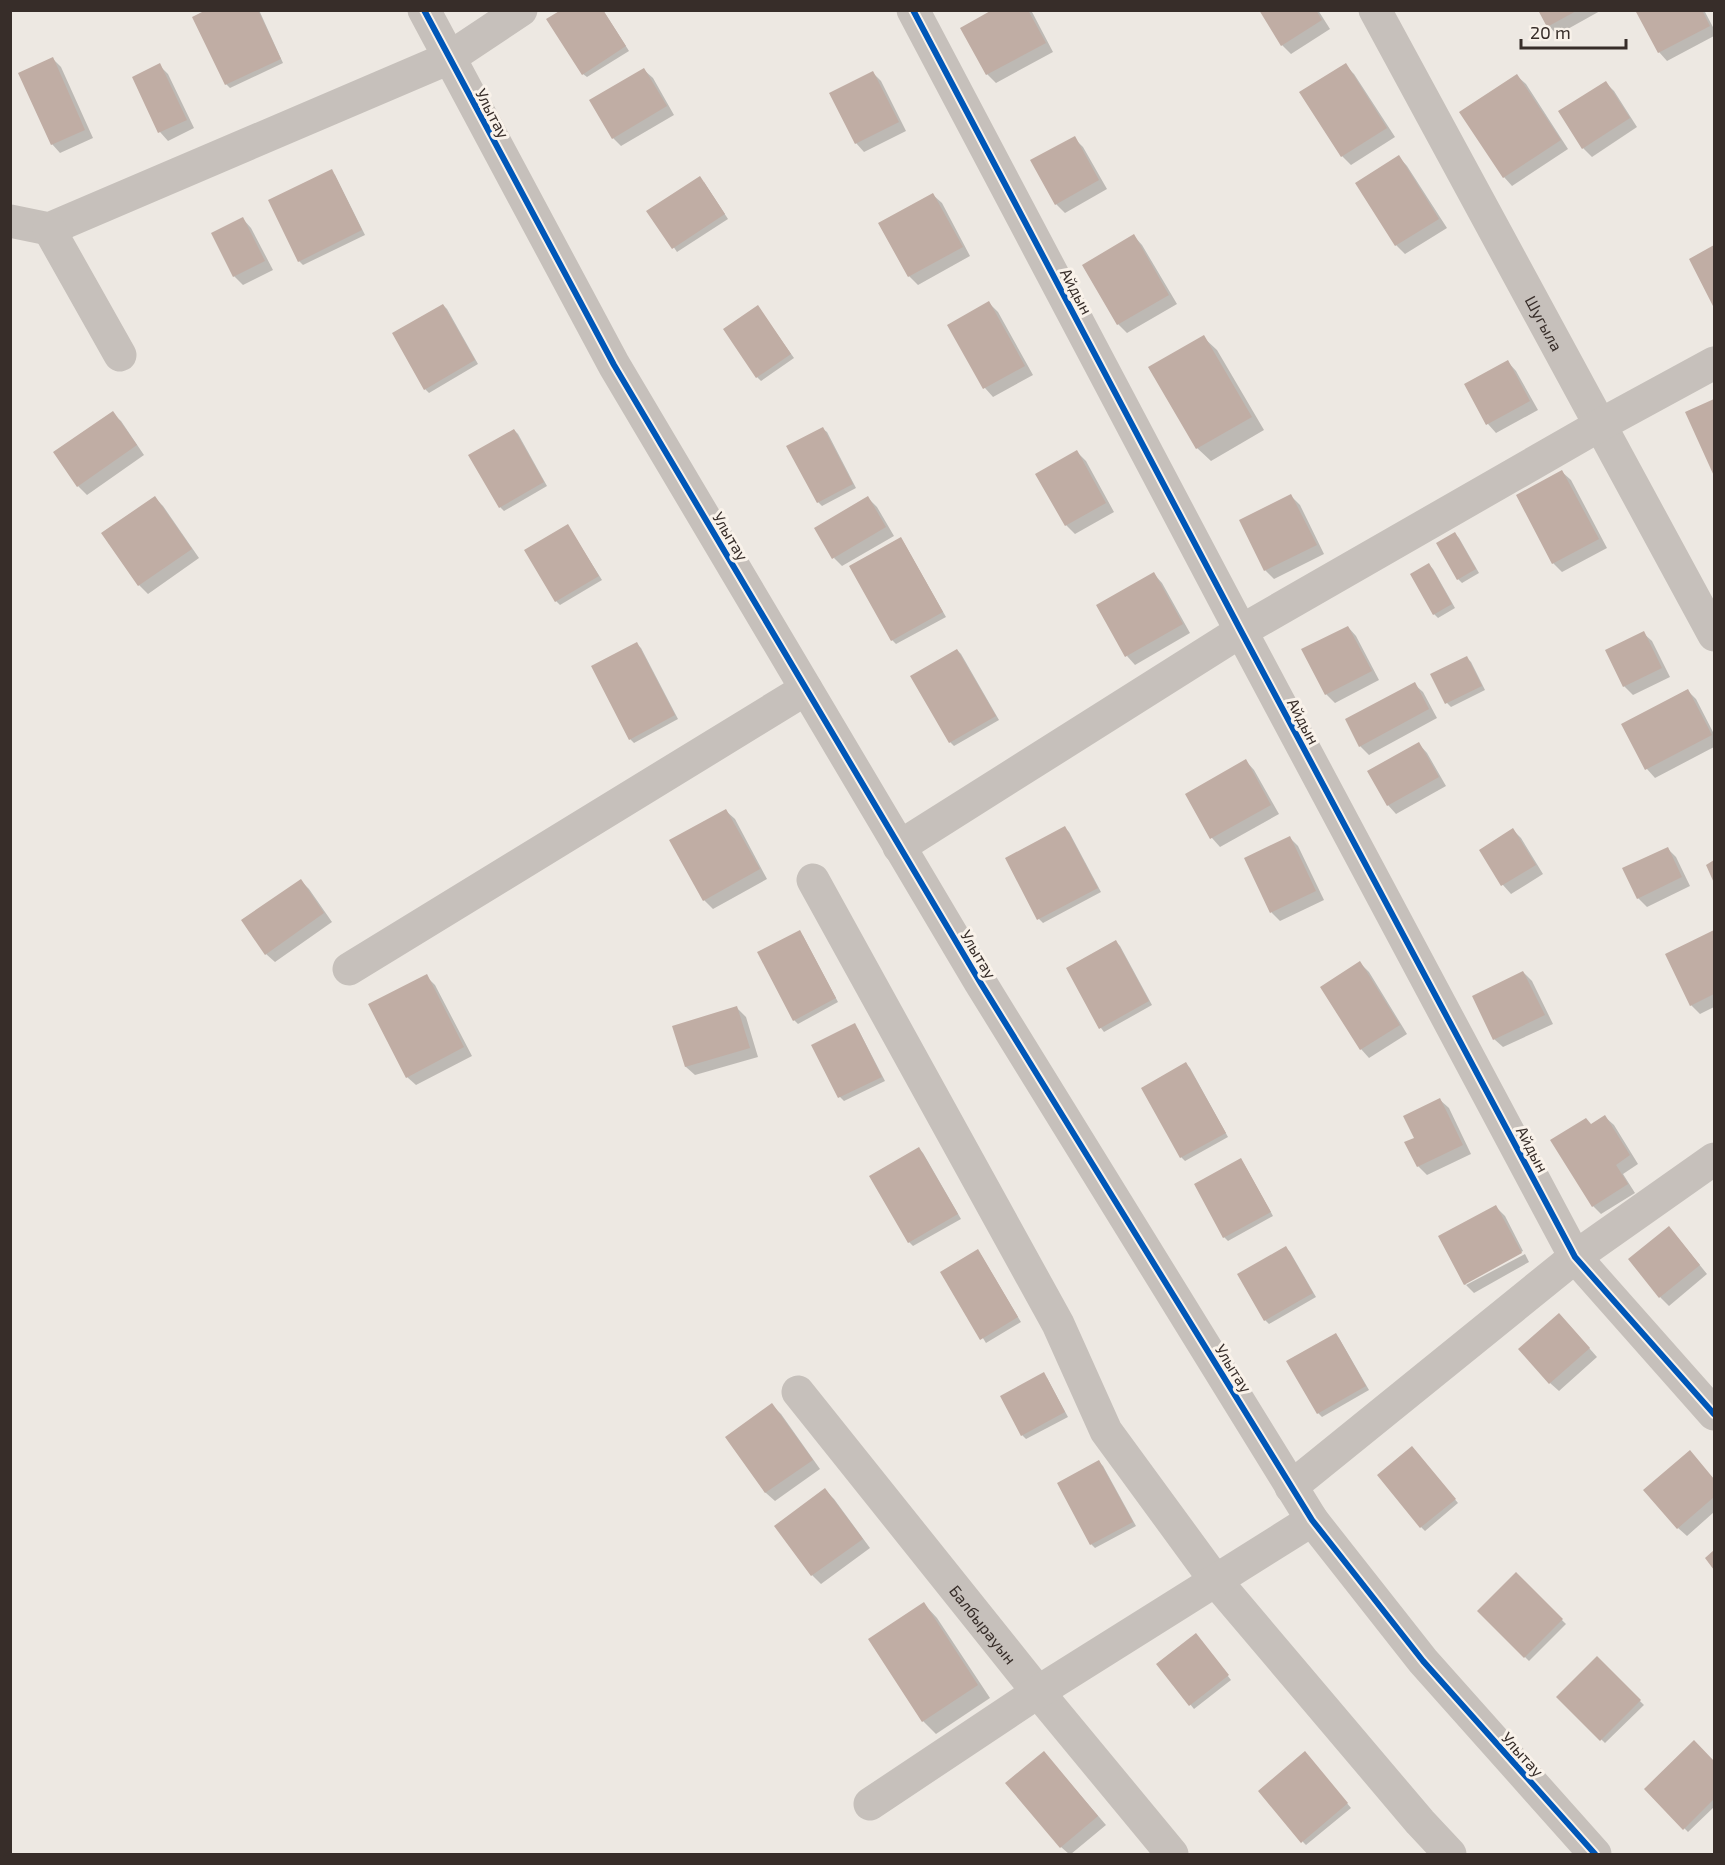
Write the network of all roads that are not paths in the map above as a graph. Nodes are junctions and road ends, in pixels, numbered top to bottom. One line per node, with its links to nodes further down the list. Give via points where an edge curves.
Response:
1 (424, 10): 5 (street, Улытау)
2 (522, 10): 5 (street)
3 (913, 10): 11 (street, Айдын)
4 (1375, 10): 10 (street, Шугыла)
5 (448, 58): 7 (street); 13 (street, Улытау, via 614,365)
6 (10, 221): 7 (street)
7 (49, 229): 8 (street)
8 (120, 355)
9 (1714, 363): 10 (street)
10 (1600, 425): 11 (street); 12 (street, Шугыла)
11 (1241, 631): 14 (street); 18 (street, Айдын)
12 (1714, 635)
13 (806, 689): 14 (street, Улытау); 16 (street)
14 (899, 847): 21 (street, Улытау)
15 (813, 880): 23 (street, via 1058,1324 1106,1431)
16 (349, 969)
17 (1714, 1159): 18 (street)
18 (1575, 1257): 20 (street, Айдын); 21 (street)
19 (798, 1392): 24 (street, Балбырауын)
20 (1714, 1414)
21 (1292, 1487): 22 (street, Улытау)
22 (1312, 1520): 23 (street); 28 (street, Улытау, via 1423,1661)
23 (1215, 1580): 24 (street); 27 (street)
24 (1038, 1692): 25 (street); 26 (street, Балбырауын)
25 (870, 1804)
26 (1172, 1854)
27 (1450, 1854)
28 (1595, 1854)

